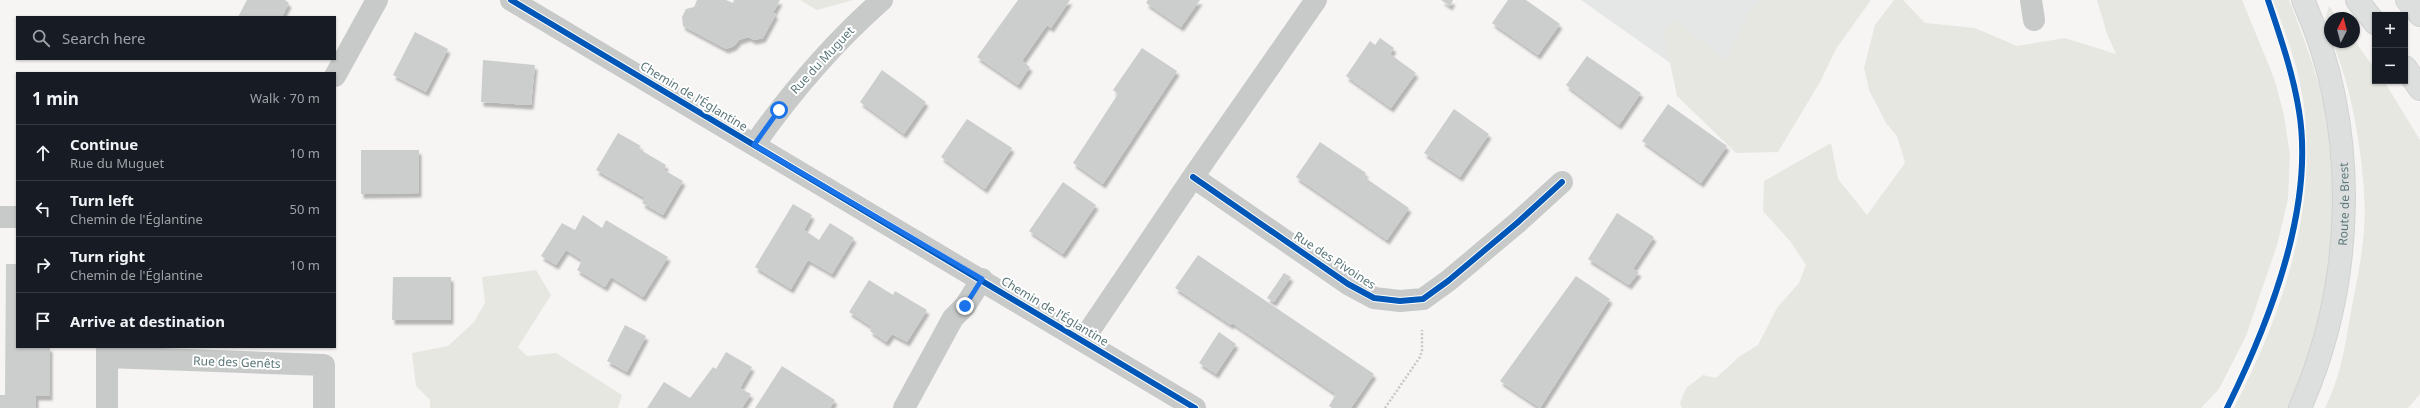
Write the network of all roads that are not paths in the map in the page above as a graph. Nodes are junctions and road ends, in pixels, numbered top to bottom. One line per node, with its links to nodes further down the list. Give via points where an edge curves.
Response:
1 (376, 0): 11 (street)
2 (511, 0): 13 (street, Chemin de l'Églantine)
3 (882, 0): 13 (street, Rue du Muguet, via 814,66)
4 (1316, 0): 14 (street)
5 (2303, 0): 25 (main road, Route de Brest, via 2334,98 2343,166 2344,222 2329,319 2310,385)
6 (2357, 0): 9 (main road)
7 (2407, 0): 8 (main road)
8 (2420, 15)
9 (2372, 19)
10 (2408, 71): 12 (main road)
11 (336, 74)
12 (2420, 89)
13 (754, 145): 18 (street, Chemin de l'Églantine)
14 (1193, 177): 15 (street, Rue des Pivoines, via 1348,284 1374,298 1400,301 1423,299 1506,233); 19 (street)
15 (1562, 182)
16 (0, 217): 17 (street)
17 (16, 217)
18 (982, 279): 19 (street, Chemin de l'Églantine); 23 (street, via 965,306 953,318)
19 (1083, 340): 24 (street, Chemin de l'Églantine)
20 (107, 352): 21 (street, Rue des Genêts); 22 (street, Rue des Genêts, via 324,365)
21 (107, 408)
22 (324, 408)
23 (904, 408)
24 (1196, 408)
25 (2300, 408)

